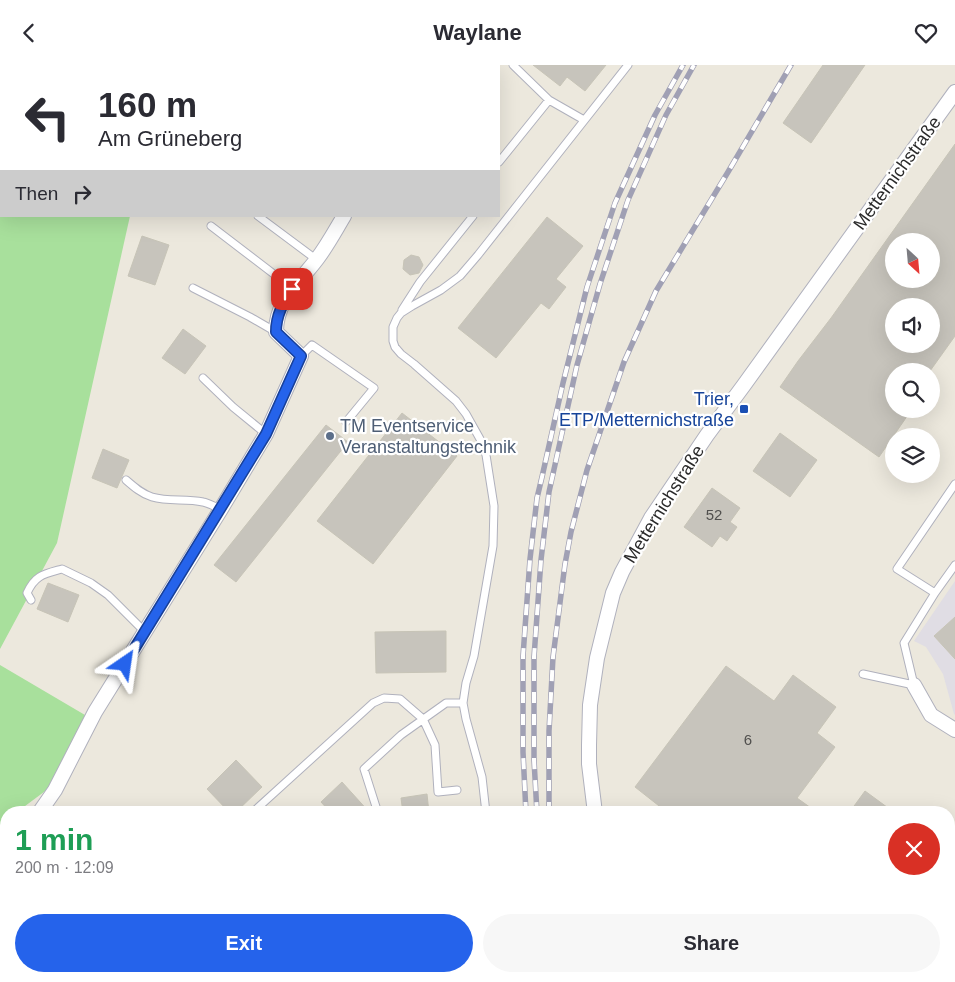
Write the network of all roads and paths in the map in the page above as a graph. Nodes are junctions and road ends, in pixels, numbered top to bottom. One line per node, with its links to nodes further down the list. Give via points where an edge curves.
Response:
1 (513, 65): 4 (lane)
2 (628, 65): 5 (lane)
3 (955, 92): 37 (street, Metternichstraße, via 707,435 651,518 622,573 613,593 599,650 590,705 588,745)
4 (550, 99): 5 (lane); 6 (lane)
5 (584, 120): 14 (lane, via 460,276 441,291)
6 (500, 161)
7 (260, 217): 11 (lane)
8 (343, 217): 11 (street)
9 (472, 217): 14 (lane, via 420,282)
10 (211, 226): 13 (lane)
11 (320, 255): 13 (street)
12 (193, 288): 15 (lane)
13 (292, 289): 15 (street, via 282,305)
14 (401, 313): 29 (lane, via 393,327 395,347 456,401 466,414 480,439 490,473 494,506 493,546)
15 (276, 332): 16 (street)
16 (301, 356): 18 (lane, via 312,345 374,388); 19 (street)
17 (203, 378): 19 (lane)
18 (346, 422)
19 (266, 434): 22 (street)
20 (126, 480): 22 (lane, via 153,498 203,502)
21 (955, 484): 24 (lane, via 897,569)
22 (221, 509): 26 (street)
23 (955, 565): 24 (lane)
24 (935, 593): 28 (lane, via 904,643)
25 (31, 600): 26 (lane, via 27,593 31,583 40,575 62,569 97,587)
26 (145, 632): 33 (street, via 95,711)
27 (863, 674): 28 (lane)
28 (914, 685): 31 (street, via 931,715)
29 (463, 703): 30 (lane, via 446,703); 36 (lane, via 482,777)
30 (423, 719): 32 (lane, via 435,745 438,792); 34 (lane, via 400,699 384,698 373,703); 35 (lane, via 364,769)
31 (955, 731)
32 (457, 790)
33 (44, 806)
34 (260, 806)
35 (376, 806)
36 (485, 806)
37 (595, 806)

